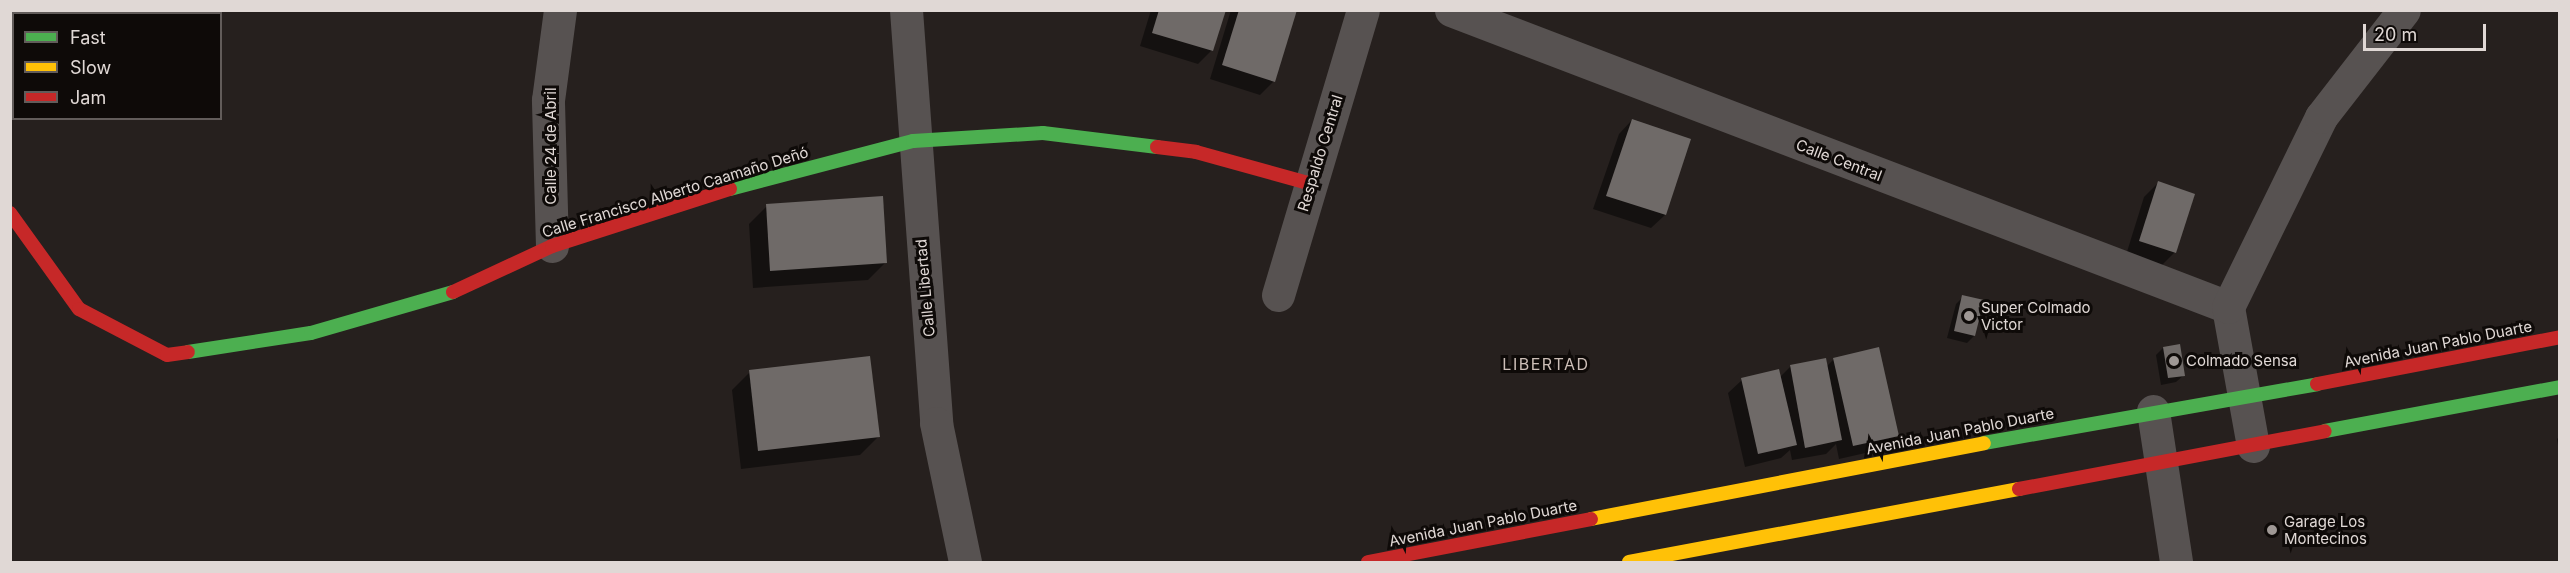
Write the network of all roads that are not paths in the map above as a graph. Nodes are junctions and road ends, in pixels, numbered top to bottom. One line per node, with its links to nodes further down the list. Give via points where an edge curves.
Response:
1 (560, 10): 9 (street, Calle 24 de Abril, via 548,100)
2 (906, 10): 6 (street, Calle Libertad)
3 (1363, 10): 7 (street, Respaldo Central)
4 (1451, 10): 11 (street, Calle Central)
5 (2404, 10): 11 (street, via 2321,117)
6 (913, 141): 7 (main road, Calle Francisco Alberto Caamaño Deñó, via 1043,133 1196,152); 9 (main road, Calle Francisco Alberto Caamaño Deñó, via 754,182); 18 (street, Calle Libertad, via 936,423)
7 (1311, 184): 10 (street, Respaldo Central)
8 (10, 213): 9 (main road, Calle Francisco Alberto Caamaño Deñó, via 79,309 167,355 311,333 446,295)
9 (552, 246)
10 (1278, 295)
11 (2228, 307): 14 (street)
12 (2559, 338): 14 (main road, Avenida Juan Pablo Duarte)
13 (2559, 387): 16 (main road)
14 (2244, 398): 15 (main road, Avenida Juan Pablo Duarte); 16 (street)
15 (2153, 411): 17 (street); 19 (main road, Avenida Juan Pablo Duarte)
16 (2253, 446): 17 (main road)
17 (2162, 460): 20 (main road); 21 (street)
18 (965, 562)
19 (1368, 562)
20 (1629, 562)
21 (2176, 562)

